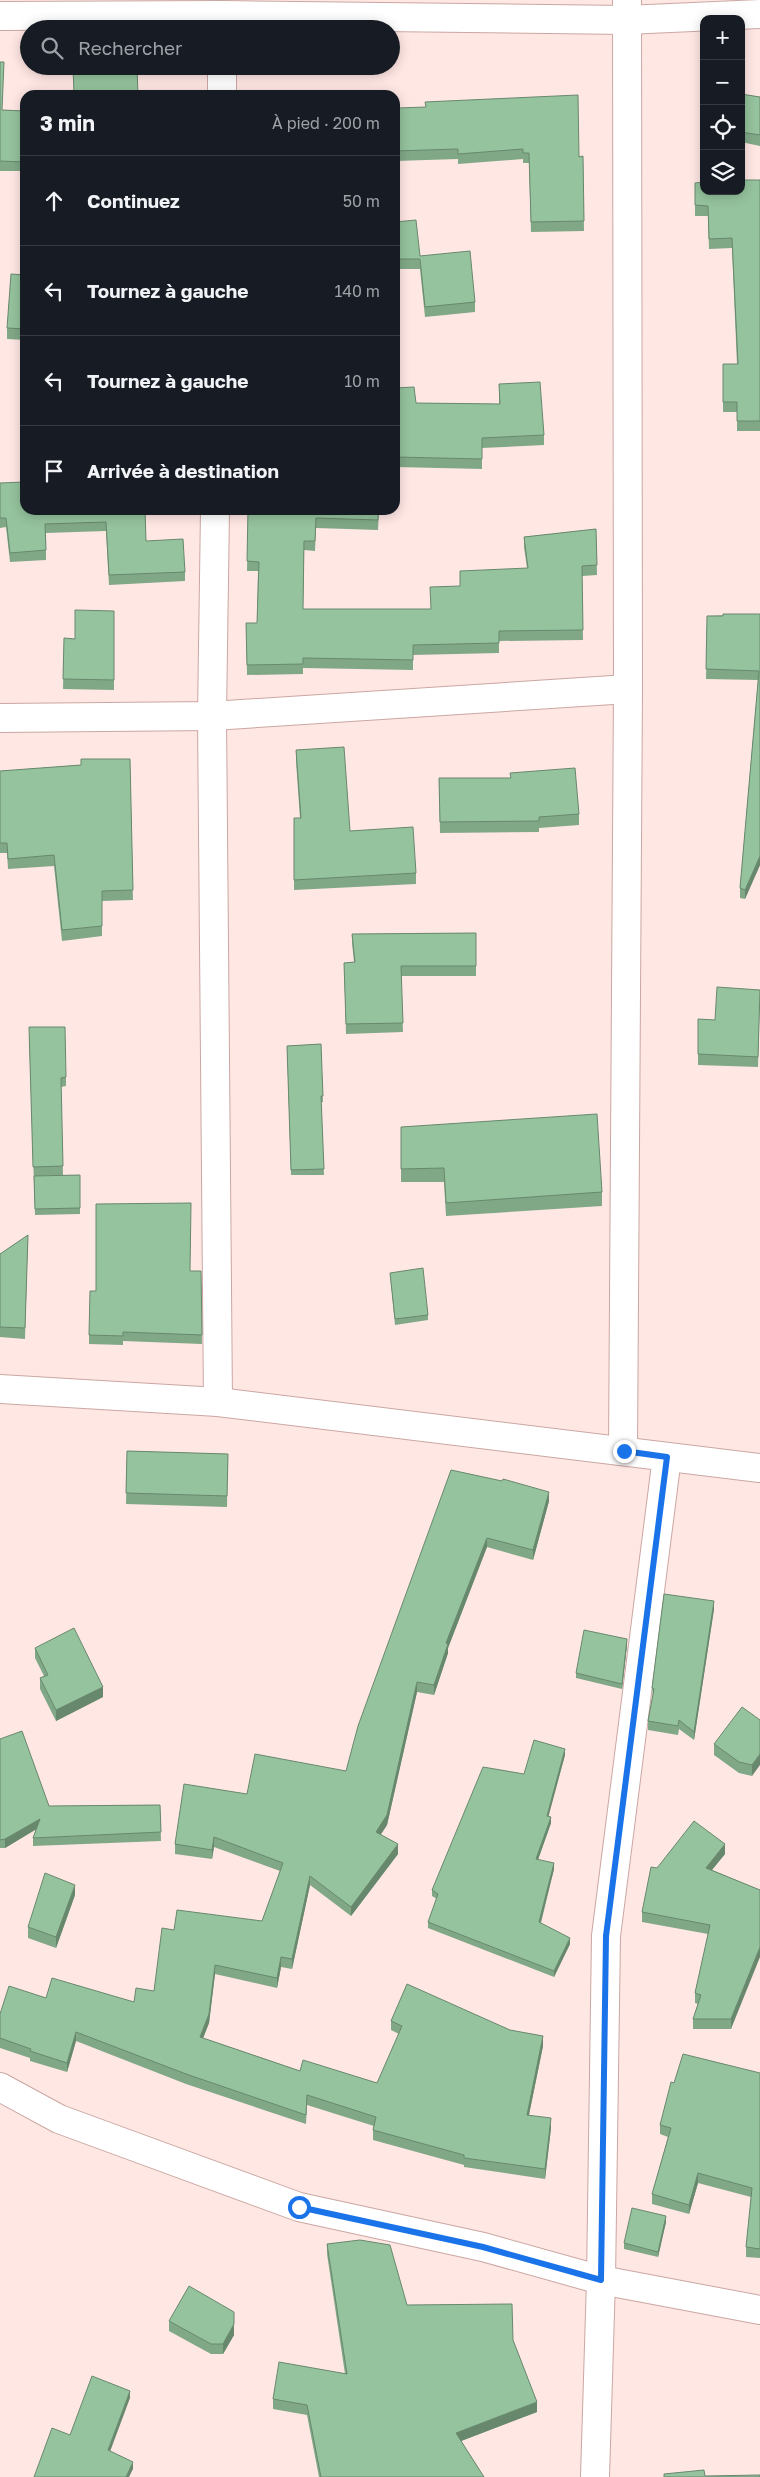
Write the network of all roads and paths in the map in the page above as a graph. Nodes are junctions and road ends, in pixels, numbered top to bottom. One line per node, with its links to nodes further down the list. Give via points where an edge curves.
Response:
1 (626, 10): 2 (street); 5 (street); 9 (street)
2 (760, 14)
3 (0, 16): 4 (street)
4 (149, 20)
5 (290, 20)
6 (222, 75): 7 (street)
7 (222, 90)
8 (215, 515): 10 (street)
9 (628, 689): 10 (street); 14 (street)
10 (212, 716): 11 (street); 13 (street)
11 (0, 718)
12 (0, 1388): 13 (street)
13 (218, 1402): 14 (street)
14 (624, 1451): 15 (street)
15 (667, 1457): 16 (street); 18 (street, via 606,1936)
16 (760, 1468)
17 (0, 2088): 18 (street, via 59,2118 299,2207 483,2247)
18 (601, 2280): 19 (street); 20 (street)
19 (760, 2310)
20 (595, 2477)

